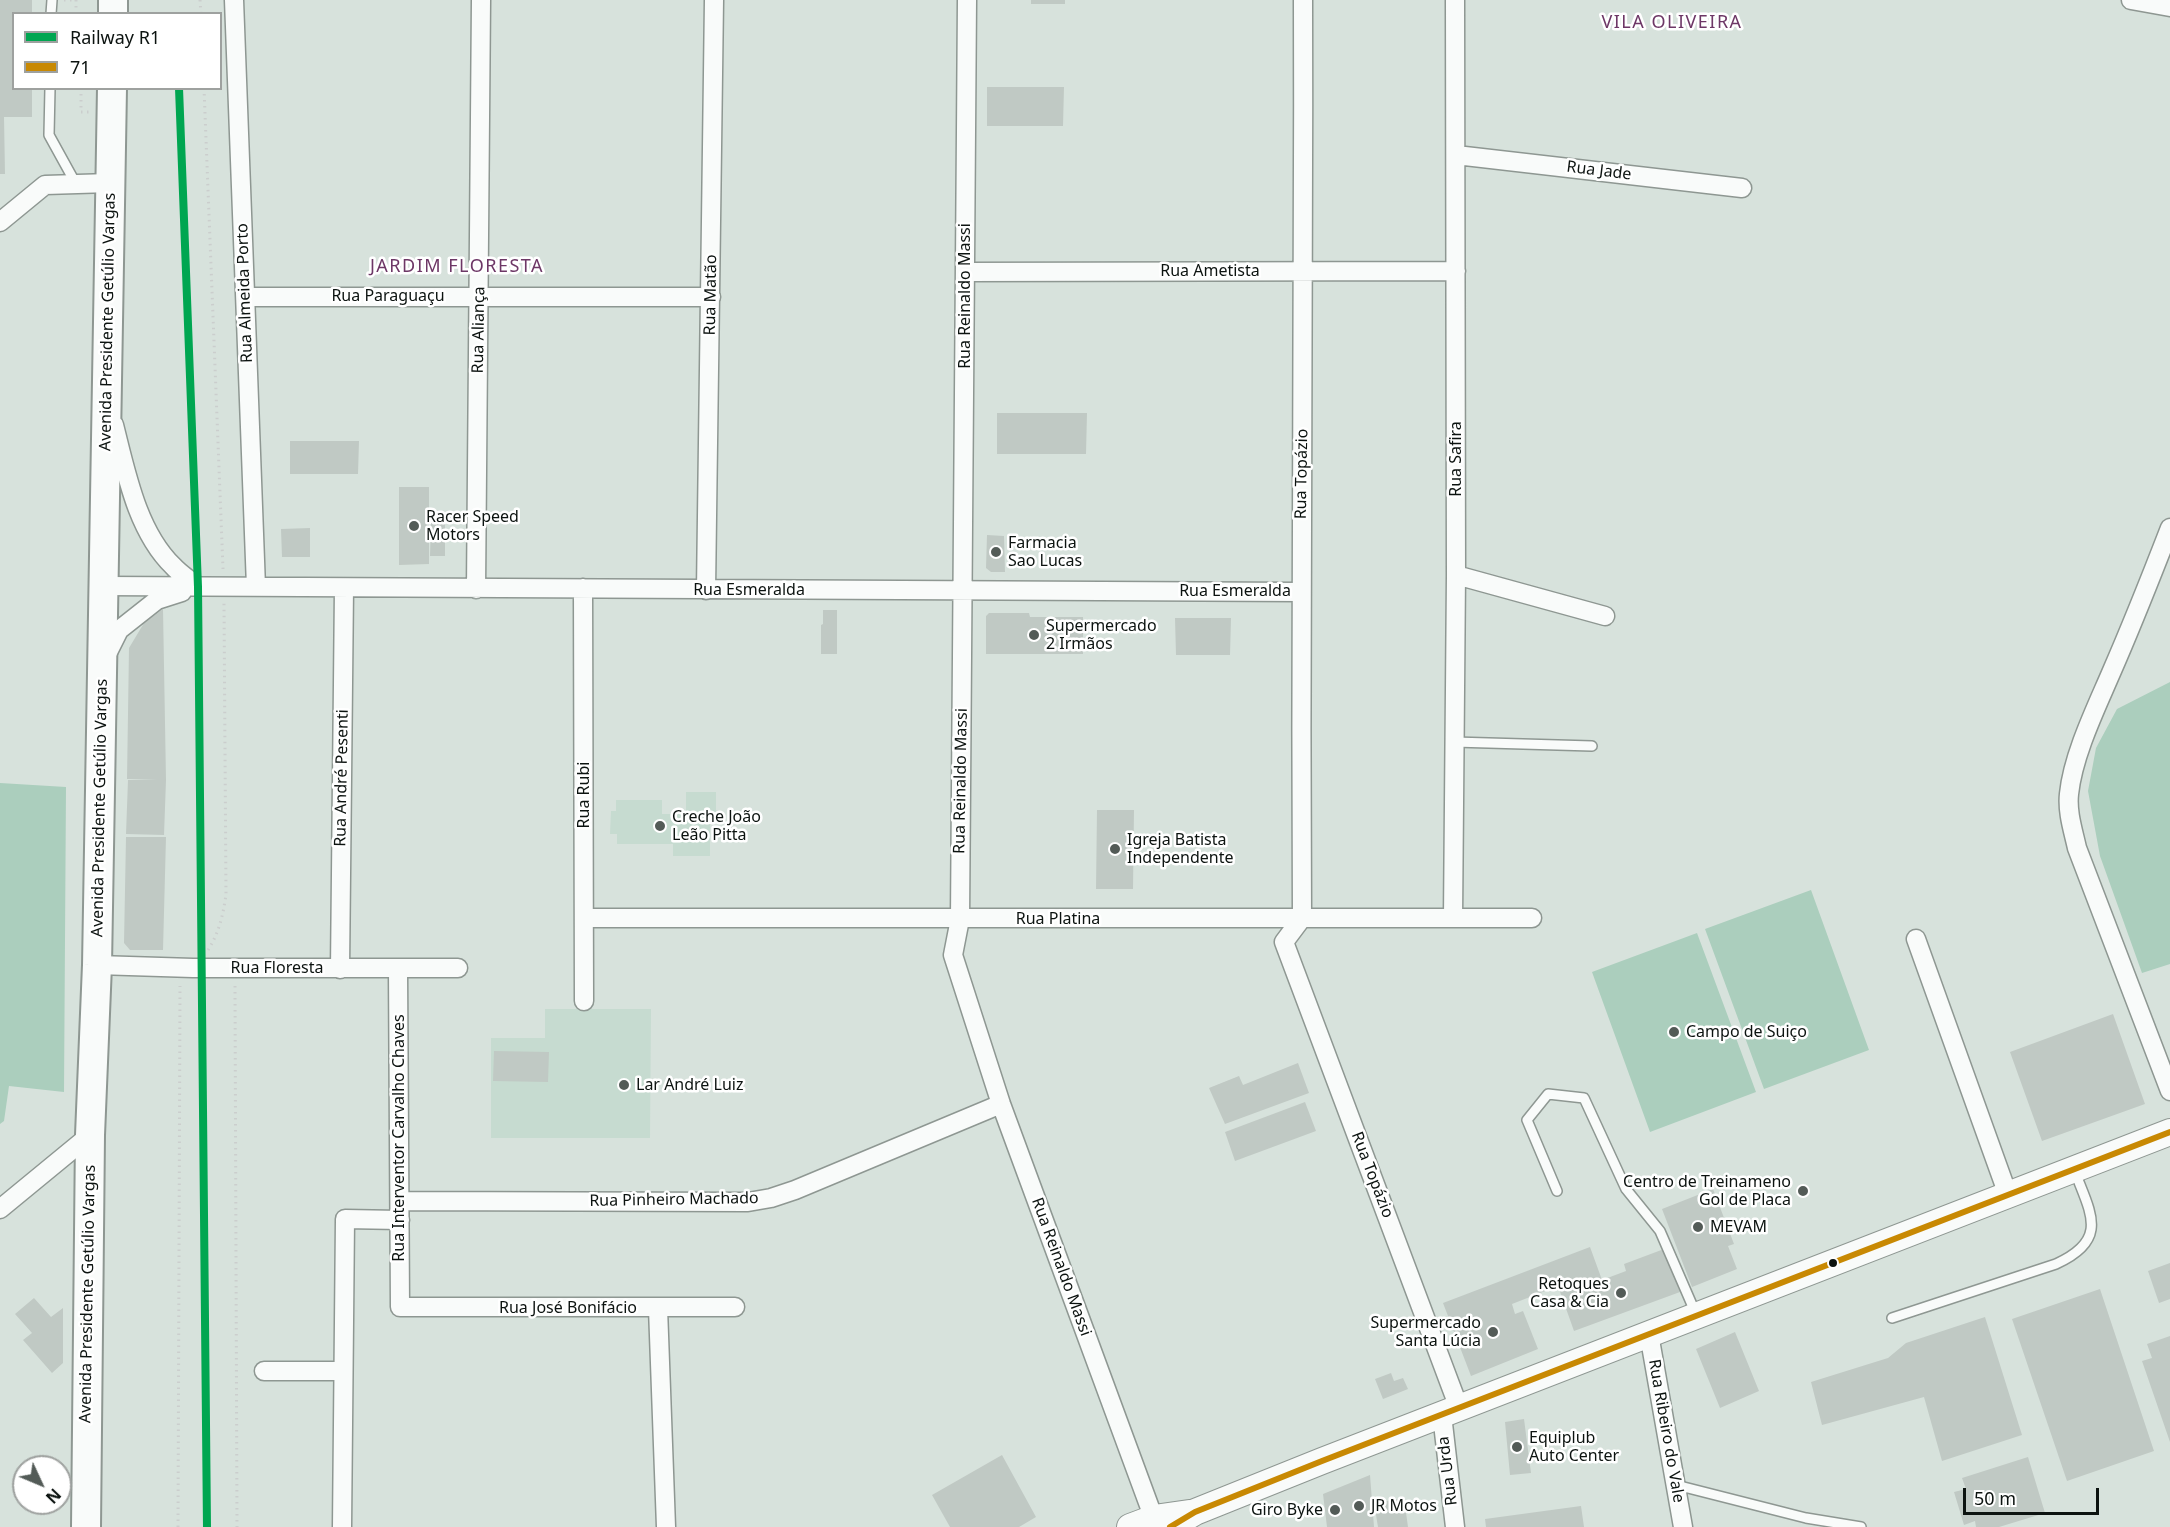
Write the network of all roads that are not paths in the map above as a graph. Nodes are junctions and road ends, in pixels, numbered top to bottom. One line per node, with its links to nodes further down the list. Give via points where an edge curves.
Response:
1 (234, 0): 20 (street, Rua Almeida Porto)
2 (481, 0): 19 (street, Rua Aliança)
3 (714, 0): 21 (street, Rua Matão)
4 (967, 0): 18 (street, Rua Reinaldo Massi)
5 (1303, 0): 16 (street, Rua Topázio)
6 (1455, 0): 11 (street, Rua Safira)
7 (2131, 0): 8 (street)
8 (2170, 7)
9 (50, 90): 13 (lane, via 49,135)
10 (112, 90): 12 (main road, Avenida Presidente Getúlio Vargas)
11 (1456, 155): 14 (street, Rua Jade); 17 (street, Rua Safira)
12 (110, 183): 13 (street); 22 (main road, Avenida Presidente Getúlio Vargas)
13 (76, 184): 15 (street, via 45,185)
14 (1742, 188)
15 (0, 222)
16 (1304, 271): 17 (street, Rua Ametista); 18 (street, Rua Ametista); 33 (street, Rua Topázio)
17 (1456, 271): 24 (street, Rua Safira)
18 (965, 272): 31 (street, Rua Reinaldo Massi)
19 (479, 296): 20 (street, Rua Paraguaçu); 21 (street, Rua Paraguaçu); 30 (street, Rua Aliança)
20 (246, 297): 27 (street, Rua Almeida Porto)
21 (711, 297): 32 (street, Rua Matão)
22 (106, 393): 25 (main road, Avenida Presidente Getúlio Vargas); 26 (street, via 139,512 172,566)
23 (2170, 528): 51 (street, via 2091,721 2069,794 2078,848)
24 (1456, 575): 34 (street); 36 (street, Rua Safira)
25 (104, 586): 26 (street, Rua Esmeralda); 35 (main road, Avenida Presidente Getúlio Vargas)
26 (198, 587): 27 (street, Rua Esmeralda); 35 (street, Rua Esmeralda, via 157,600 119,630)
27 (256, 587): 28 (street, Rua Esmeralda)
28 (344, 588): 30 (street, Rua Esmeralda); 48 (street, Rua André Pesenti)
29 (583, 588): 30 (street, Rua Esmeralda); 32 (street, Rua Esmeralda); 38 (street, Rua Rubi)
30 (476, 589)
31 (963, 589): 32 (street, Rua Esmeralda); 33 (street, Rua Esmeralda); 42 (street, Rua Reinaldo Massi)
32 (706, 590)
33 (1300, 592): 39 (street, Rua Topázio)
34 (1605, 616)
35 (102, 663): 46 (main road, Avenida Presidente Getúlio Vargas)
36 (1454, 742): 37 (lane); 40 (street, Rua Safira)
37 (1592, 746)
38 (585, 918): 42 (street, Rua Platina); 50 (street, Rua Rubi)
39 (1302, 918): 40 (street, Rua Platina); 43 (street, Rua Platina); 45 (street)
40 (1452, 918): 41 (street, Rua Platina)
41 (1532, 918)
42 (960, 919): 43 (street, Rua Platina); 52 (street, Rua Reinaldo Massi, via 953,955)
43 (1276, 919): 45 (street, Rua Topázio)
44 (1916, 939): 57 (street)
45 (1284, 942): 69 (street, Rua Topázio)
46 (97, 965): 48 (street, Rua Floresta); 54 (main road, Avenida Presidente Getúlio Vargas)
47 (458, 968): 49 (street, Rua Floresta)
48 (340, 969): 49 (street, Rua Floresta)
49 (398, 969): 58 (street, Rua Interventor Carvalho Chaves)
50 (584, 1001)
51 (2170, 1091)
52 (1001, 1104): 58 (street, Rua Pinheiro Machado, via 795,1190 748,1202); 71 (street, Rua Reinaldo Massi)
53 (2170, 1132): 55 (main road)
54 (90, 1135): 59 (street); 72 (main road, Avenida Presidente Getúlio Vargas)
55 (2074, 1170): 57 (main road); 65 (lane, via 2092,1218 2090,1235 2070,1258)
56 (1557, 1191): 64 (lane, via 1527,1120 1548,1094 1584,1098 1626,1189 1660,1231)
57 (2008, 1195): 64 (main road)
58 (400, 1201): 60 (street, Rua Interventor Carvalho Chaves)
59 (0, 1209)
60 (400, 1220): 61 (street, Rua Interventor Carvalho Chaves); 68 (street, via 345,1220)
61 (400, 1307): 63 (street, Rua José Bonifácio)
62 (735, 1307): 63 (street, Rua José Bonifácio)
63 (658, 1308): 74 (street)
64 (1696, 1316): 66 (main road)
65 (1892, 1318)
66 (1649, 1334): 69 (main road); 70 (street, Rua Ribeiro do Vale)
67 (264, 1371): 68 (street)
68 (343, 1371): 73 (street)
69 (1450, 1412): 71 (main road); 75 (street, Rua Urda)
70 (1676, 1485): 76 (street, Rua Ribeiro do Vale); 77 (lane, via 1806,1518)
71 (1153, 1525)
72 (86, 1527)
73 (342, 1527)
74 (666, 1527)
75 (1455, 1527)
76 (1683, 1527)
77 (1861, 1527)

